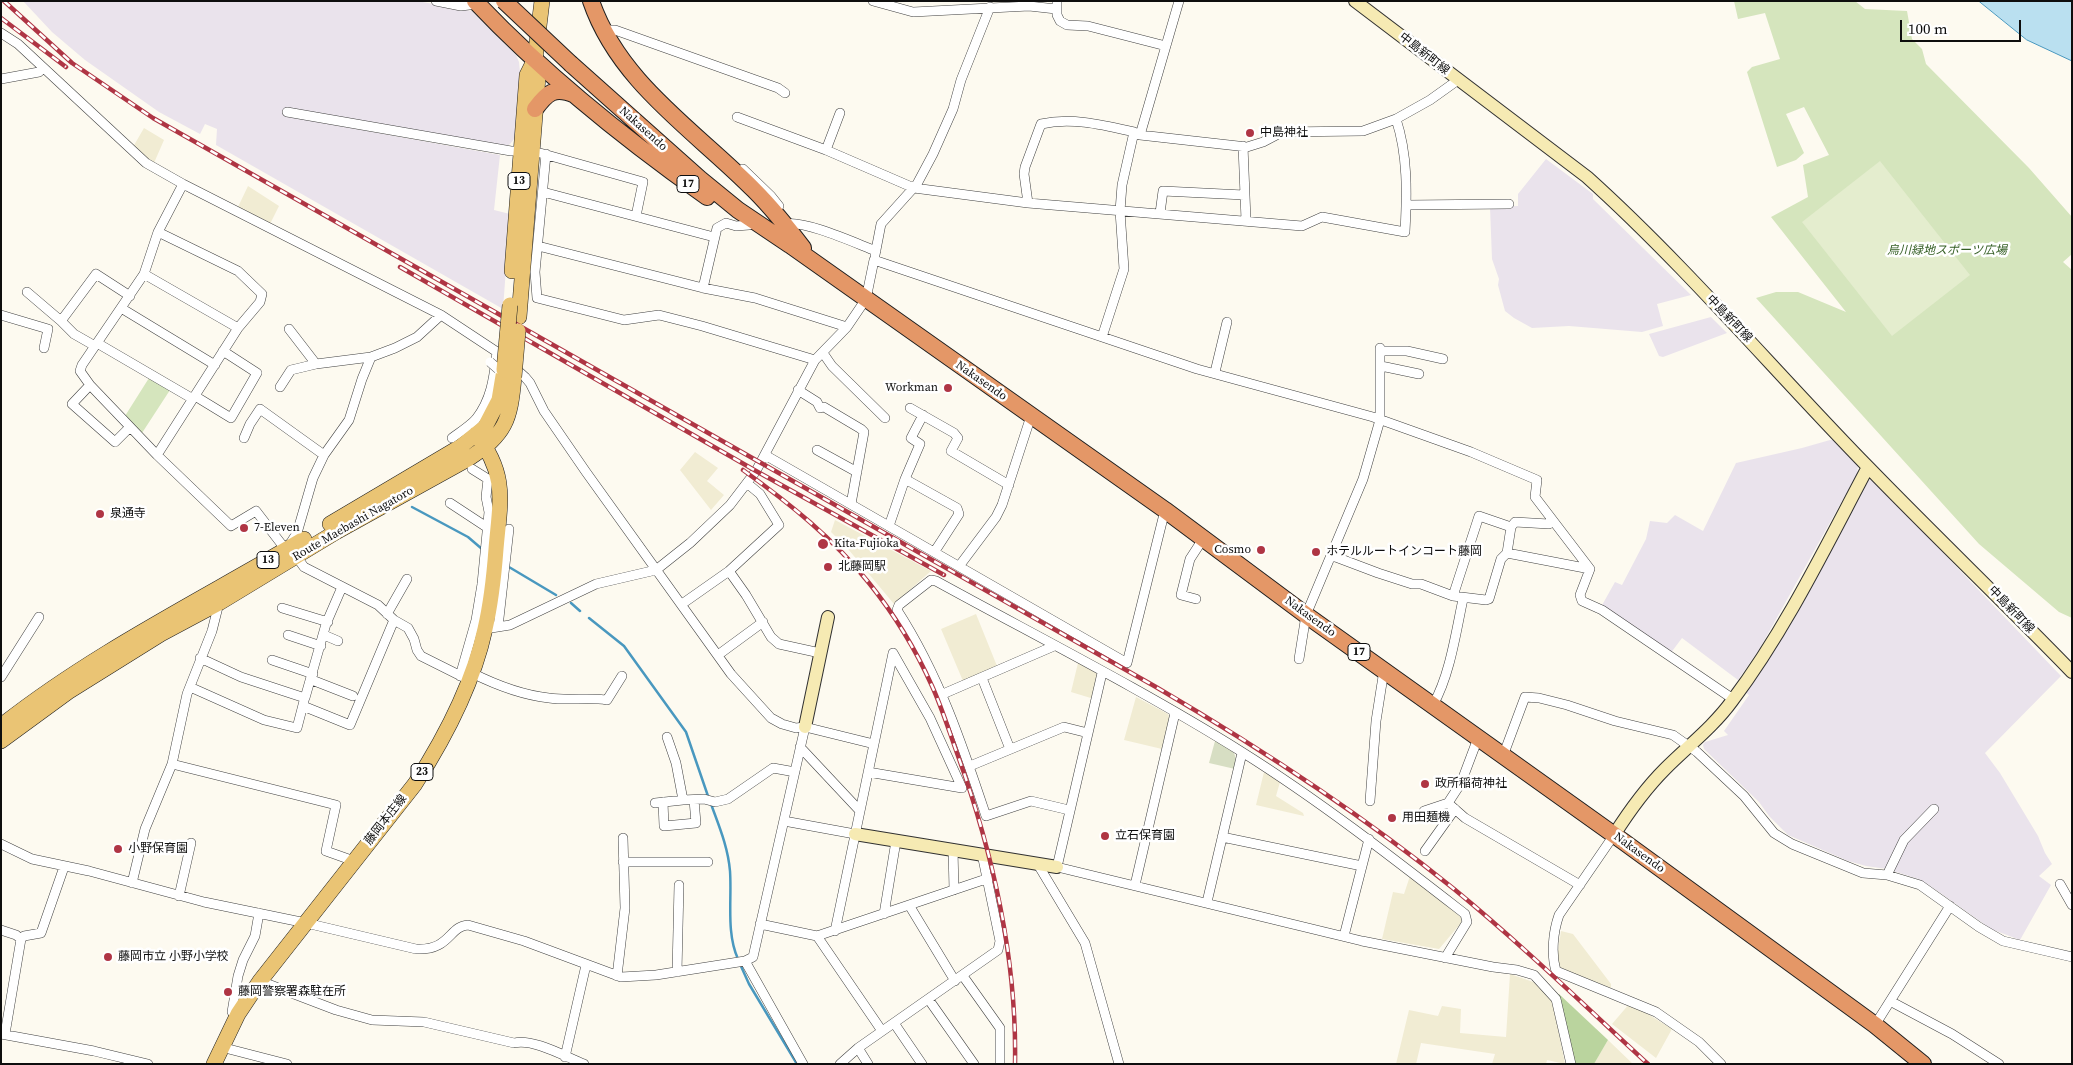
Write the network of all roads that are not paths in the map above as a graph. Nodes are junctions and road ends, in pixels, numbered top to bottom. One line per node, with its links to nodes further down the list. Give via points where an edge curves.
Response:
1 (436, 1): 9 (street, via 461,6)
2 (504, 1): 16 (highway, Nakasendo / 17, bridge)
3 (518, 1): 16 (highway, Nakasendo / 17)
4 (542, 1): 15 (main road, 13)
5 (591, 1): 12 (highway)
6 (873, 1): 11 (street, via 914,12)
7 (1179, 1): 14 (street)
8 (1355, 1): 19 (main road, 中島新町線)
9 (472, 3): 15 (highway, 17)
10 (1057, 5): 11 (street); 14 (street, via 1060,21 1067,25 1088,26)
11 (990, 7): 32 (street, via 961,80 954,109)
12 (603, 30): 20 (street, via 615,30); 42 (highway, via 622,61 685,129 753,189)
13 (1, 33): 17 (street)
14 (1166, 46): 27 (street)
15 (535, 60): 21 (highway, 17); 22 (main road, 13, via 538,77); 30 (main road, 13, via 527,75)
16 (573, 60): 48 (highway, Nakasendo / 17, via 700,179 738,210)
17 (43, 68): 18 (street, via 39,72); 31 (street, via 146,164)
18 (1, 78)
19 (1458, 80): 26 (street); 96 (main road, 中島新町線, via 1588,177 1613,200)
20 (785, 93)
21 (575, 95): 22 (highway, via 555,91 544,97); 43 (highway, 17, via 676,176)
22 (535, 109): 30 (main road, 13)
23 (287, 112): 30 (street, via 510,151)
24 (840, 113): 29 (street)
25 (737, 117): 29 (street)
26 (1396, 119): 28 (street, via 1363,131 1282,132 1247,148); 37 (street, via 1403,140)
27 (1137, 134): 28 (street); 35 (street, via 1092,122 1041,124 1025,167); 38 (street, via 1122,185)
28 (1243, 146): 34 (street)
29 (826, 150): 32 (street)
30 (533, 152): 33 (street); 40 (street, via 643,182); 75 (main road, 13, bridge, via 510,305); 75 (main road, 13, bridge, via 519,318)
31 (183, 184): 44 (street); 56 (street)
32 (914, 188): 35 (street); 47 (street, via 881,224)
33 (543, 192): 40 (street); 46 (street)
34 (1244, 195): 39 (street, via 1163,191); 41 (street)
35 (1028, 203): 38 (street)
36 (1510, 204): 37 (street)
37 (1406, 205): 41 (street, via 1405,232 1322,217 1302,226)
38 (1120, 211): 39 (street); 62 (street, via 1124,269)
39 (1160, 213): 41 (street)
40 (636, 216): 45 (street)
41 (1246, 220)
42 (785, 224): 47 (street, via 794,222); 48 (highway)
43 (749, 225): 45 (street, via 722,225); 48 (highway, 17)
44 (158, 232): 49 (street); 60 (street, via 238,271 262,294 260,302)
45 (714, 237): 50 (street)
46 (538, 246): 50 (street); 70 (street, via 537,298 624,320 659,315)
47 (875, 255): 53 (street); 62 (street)
48 (811, 260): 53 (highway, Nakasendo / 17)
49 (144, 274): 52 (street); 60 (street)
50 (703, 288): 59 (street, via 755,298)
51 (27, 292): 57 (street)
52 (130, 296): 54 (street); 57 (street, via 96,274)
53 (866, 299): 59 (street); 84 (highway, Nakasendo / 17)
54 (121, 308): 63 (street); 73 (street)
55 (1, 315): 64 (street, via 48,329)
56 (442, 316): 66 (street); 68 (street, via 417,337)
57 (62, 320): 63 (street, via 74,334)
58 (1227, 322): 76 (street)
59 (847, 327): 67 (street)
60 (238, 328): 65 (street)
61 (289, 329): 72 (street)
62 (1102, 337): 76 (street)
63 (96, 345): 78 (street, via 80,372); 81 (street)
64 (44, 348)
65 (223, 351): 73 (street); 81 (street, via 257,373 231,418)
66 (497, 352): 90 (street, via 487,401 476,420); 117 (street, via 530,383 544,411)
67 (823, 353): 70 (street); 85 (street, via 868,404)
68 (371, 357): 72 (street); 94 (street, via 350,420)
69 (1444, 359): 74 (street, via 1407,350 1380,350)
70 (816, 360): 80 (street)
71 (490, 362): 75 (street, bridge)
72 (316, 364): 79 (street, via 291,370)
73 (215, 365): 81 (street)
74 (1381, 366): 77 (street); 86 (street)
75 (505, 372): 88 (main road, Route Maebashi Nagatoro / 13, via 495,410 485,427); 91 (main road, Route Maebashi Nagatoro / 13, via 511,404 498,436)
76 (1215, 372): 86 (street)
77 (1419, 374)
78 (90, 385): 87 (street); 87 (street, via 72,404 115,442)
79 (280, 387)
80 (798, 390): 95 (street); 98 (street, via 817,402 820,408 824,407 864,432)
81 (194, 398): 93 (street)
82 (910, 408): 83 (street)
83 (923, 415): 99 (street, via 911,438 920,444); 101 (street, via 958,438 951,451)
84 (1031, 416): 101 (street); 104 (highway, Nakasendo / 17)
85 (885, 418)
86 (1380, 420): 105 (street, via 1538,480 1535,497); 114 (street, via 1364,479)
87 (130, 427): 93 (street)
88 (476, 434): 91 (main road, 藤岡本庄線 / 23); 112 (main road, Route Maebashi Nagatoro / 13)
89 (244, 438): 94 (street, via 260,409)
90 (452, 438)
91 (486, 447): 112 (main road, Route Maebashi Nagatoro / 13, via 336,532); 133 (main road, 藤岡本庄線 / 23, via 500,483)
92 (817, 450): 98 (street)
93 (157, 455): 112 (street, via 231,526 256,511)
94 (324, 455): 112 (street, via 313,478)
95 (764, 455): 100 (street); 103 (street)
96 (1868, 467): 145 (main road, 中島新町線); 155 (main road, via 1774,639)
97 (472, 469): 108 (street, via 488,479)
98 (857, 472): 103 (street)
99 (904, 479): 106 (street); 111 (street, via 957,508 959,514)
100 (748, 484): 117 (street, via 690,543); 118 (street, via 760,494 779,524)
101 (1009, 485): 115 (street, via 996,517)
102 (450, 503): 108 (street)
103 (851, 504): 106 (street)
104 (1165, 510): 110 (highway, Nakasendo / 17); 115 (street, via 1127,663)
105 (1551, 519): 107 (street, via 1548,524 1515,522); 116 (street)
106 (889, 526): 111 (street)
107 (1511, 527): 113 (street); 121 (street, via 1479,516)
108 (488, 528): 147 (street)
109 (509, 528): 133 (street)
110 (1203, 539): 122 (street, via 1190,559 1181,595); 127 (highway, Nakasendo / 17)
111 (935, 551): 115 (street)
112 (291, 553): 120 (street, via 304,567); 124 (main road, Route Maebashi Nagatoro / 13); 159 (main road, Route Maebashi Nagatoro / 13, via 156,624)
113 (1507, 553): 116 (street); 123 (street, via 1501,559 1490,599)
114 (1333, 556): 121 (street); 127 (street)
115 (960, 566)
116 (1590, 569): 155 (street, via 1580,595 1582,601 1602,610)
117 (656, 570): 125 (street); 133 (street, via 596,584 510,625)
118 (729, 571): 125 (street); 132 (street)
119 (407, 579): 129 (street)
120 (342, 587): 129 (street, via 378,605); 131 (street)
121 (1453, 596): 123 (street)
122 (1196, 599)
123 (1463, 599): 157 (street, via 1454,645)
124 (219, 603): 141 (street, via 212,631); 164 (main road, Route Maebashi Nagatoro / 13, via 161,634 68,692)
125 (682, 604): 140 (street)
126 (282, 608): 131 (street)
127 (1306, 615): 143 (street); 144 (highway, Nakasendo / 17)
128 (39, 617): 149 (street)
129 (391, 617): 147 (street, via 408,628 421,656); 156 (street, via 350,725)
130 (828, 617): 139 (main road)
131 (328, 622): 135 (street)
132 (763, 622): 139 (street, via 779,644); 140 (street)
133 (492, 628): 147 (main road, 藤岡本庄線 / 23)
134 (288, 635): 137 (street)
135 (324, 635): 136 (street); 137 (street)
136 (338, 641)
137 (321, 646): 150 (street)
138 (1054, 646): 146 (street); 151 (street); 153 (street, via 931,580 897,610 914,635)
139 (820, 653): 160 (main road)
140 (718, 655): 160 (street, via 771,718 789,726)
141 (200, 658): 152 (street); 156 (street)
142 (272, 660): 150 (street)
143 (1299, 660)
144 (1384, 670): 157 (highway, Nakasendo / 17); 177 (street, via 1376,721)
145 (2072, 672)
146 (1102, 673): 158 (street); 161 (street)
147 (467, 676): 148 (street, via 550,698 607,700); 195 (main road, 藤岡本庄線 / 23, via 453,719 433,756)
148 (622, 676)
149 (1, 677)
150 (312, 677): 154 (street); 156 (street)
151 (982, 678): 153 (street); 168 (street)
152 (190, 687): 156 (street, via 264,720 297,728); 171 (street)
153 (943, 694): 172 (street)
154 (352, 696)
155 (1733, 699): 167 (main road, via 1715,723)
156 (304, 702)
157 (1433, 705): 163 (highway, Nakasendo / 17)
158 (1175, 713): 169 (street); 207 (street)
159 (1, 726)
160 (805, 727): 165 (street); 166 (street)
161 (1088, 733): 168 (street, via 1064,727); 180 (street)
162 (667, 737): 175 (street)
163 (1478, 738): 170 (highway, Nakasendo / 17); 178 (street)
164 (1, 741)
165 (874, 744): 174 (street); 174 (street, via 893,653 930,718 962,788)
166 (800, 747): 173 (street); 181 (street)
167 (1689, 747): 170 (street, via 1673,735 1567,705 1524,697); 185 (main road, via 1664,770); 202 (street, via 1744,796 1782,839 1852,870)
168 (1010, 749): 172 (street)
169 (1242, 753): 186 (street); 188 (street)
170 (1503, 756): 185 (highway, Nakasendo / 17)
171 (172, 764): 195 (street, via 336,805 326,851); 204 (street, via 145,828)
172 (970, 766): 180 (street, via 986,816 1031,801)
173 (795, 772): 176 (street, via 773,768 728,799 715,802); 183 (street)
174 (868, 772): 181 (street)
175 (683, 800): 176 (street); 176 (street, via 659,803 664,826 696,823)
176 (694, 800)
177 (1370, 802)
178 (1452, 806): 182 (street); 193 (street); 208 (street, via 1465,818)
179 (1934, 809): 202 (street, via 1904,840)
180 (1069, 810): 201 (street)
181 (860, 811): 184 (street)
182 (1424, 811)
183 (784, 821): 184 (street); 218 (street)
184 (855, 834): 189 (main road); 220 (street)
185 (1614, 835): 208 (street); 239 (highway, Nakasendo / 17)
186 (1222, 836): 199 (street); 211 (street)
187 (623, 838): 196 (street)
188 (1369, 839): 199 (street); 225 (street, via 1465,914 1468,922)
189 (896, 840): 192 (main road); 216 (street)
190 (192, 843): 210 (street)
191 (1, 844): 200 (street, via 32,860)
192 (953, 850): 194 (main road); 209 (street)
193 (1425, 851)
194 (982, 854): 198 (main road); 203 (street)
195 (354, 861): 217 (main road, 藤岡本庄線 / 23)
196 (622, 862): 197 (street); 230 (street, via 625,908)
197 (708, 862)
198 (1037, 863): 201 (main road); 255 (street, via 1085,944)
199 (1362, 866): 222 (street)
200 (64, 867): 204 (street); 223 (street, via 41,933)
201 (1057, 867): 207 (street)
202 (1887, 875): 214 (street, via 1920,885)
203 (989, 878): 209 (street); 231 (street, via 1000,947)
204 (132, 884): 210 (street)
205 (2060, 884): 213 (street)
206 (679, 885): 229 (street)
207 (1135, 885): 211 (street)
208 (1580, 885): 228 (street, via 1559,915 1553,962)
209 (954, 890): 212 (street)
210 (179, 896): 215 (street)
211 (1207, 902): 222 (street)
212 (909, 905): 216 (street); 233 (street)
213 (2072, 905)
214 (1950, 906): 224 (street, via 1995,937); 236 (street)
215 (259, 913): 217 (street); 237 (street, via 255,936 238,976 232,1012)
216 (884, 914): 220 (street)
217 (306, 923): 227 (street, via 428,950 445,942 459,927 468,925 524,941); 232 (main road, 藤岡本庄線 / 23)
218 (760, 924): 221 (street); 226 (street, via 753,957)
219 (1, 930): 223 (street, via 16,934)
220 (835, 931): 221 (street)
221 (817, 936): 240 (street)
222 (1344, 936): 225 (street)
223 (21, 939): 241 (street)
224 (2072, 957)
225 (1445, 958): 234 (street, via 1518,970 1534,975)
226 (745, 961): 229 (street); 249 (street)
227 (586, 965): 230 (street); 244 (street)
228 (1556, 971): 234 (street); 257 (street, via 1656,1012 1699,1042)
229 (677, 972): 230 (street)
230 (617, 976)
231 (963, 976): 233 (street); 254 (street, via 1000,1028)
232 (260, 981): 237 (main road, 藤岡本庄線 / 23); 244 (street, via 372,1020 424,1022 521,1042)
233 (955, 981): 235 (street)
234 (1543, 984): 256 (street, via 1556,999)
235 (930, 1000): 238 (street); 253 (street)
236 (1890, 1001): 239 (street); 259 (street)
237 (237, 1017): 242 (main road, 藤岡本庄線 / 23)
238 (894, 1023): 240 (street); 252 (street)
239 (1875, 1025): 258 (highway, Nakasendo / 17)
240 (882, 1031): 243 (street)
241 (3, 1034): 245 (street)
242 (221, 1048): 246 (main road, 藤岡本庄線 / 23); 247 (street)
243 (858, 1048): 250 (street); 251 (street)
244 (561, 1058): 248 (street)
245 (148, 1064)
246 (214, 1064)
247 (287, 1064)
248 (584, 1064)
249 (803, 1064)
250 (840, 1064)
251 (868, 1064)
252 (922, 1064)
253 (974, 1064)
254 (1000, 1064)
255 (1119, 1064)
256 (1571, 1064)
257 (1721, 1064)
258 (1923, 1064)
259 (1999, 1064)

